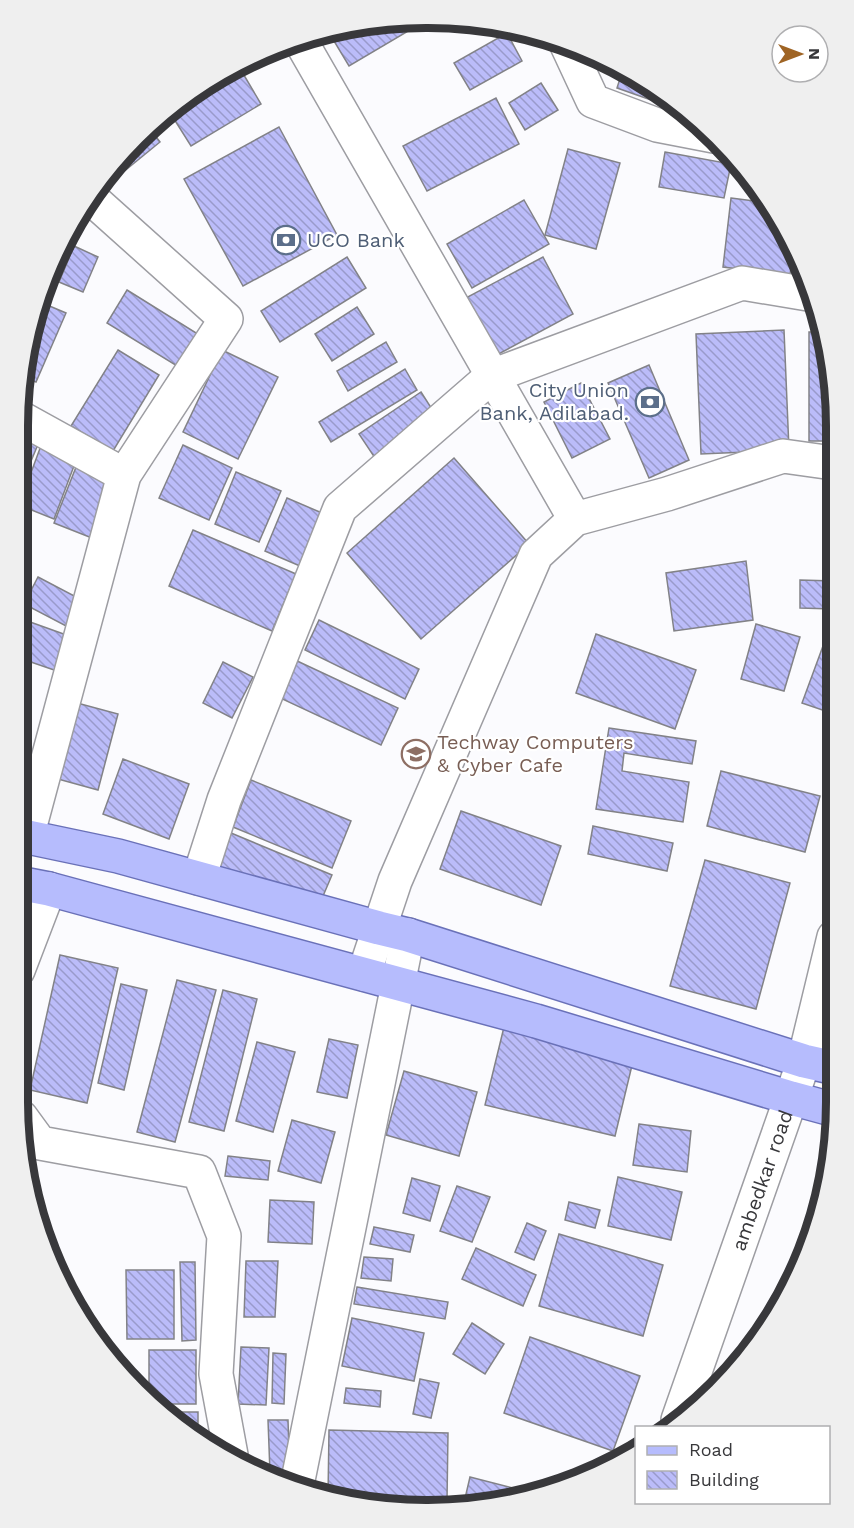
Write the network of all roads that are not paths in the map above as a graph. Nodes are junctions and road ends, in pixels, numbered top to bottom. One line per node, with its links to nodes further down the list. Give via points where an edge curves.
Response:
1 (305, 48): 6 (street)
2 (572, 56): 3 (street, via 593,101 657,125)
3 (696, 132)
4 (97, 204): 9 (street, via 226,319)
5 (802, 293): 6 (street, via 742,283)
6 (492, 376): 10 (street); 13 (street, via 340,508 224,801)
7 (28, 422): 9 (street)
8 (826, 462): 10 (street, via 783,456)
9 (124, 475): 11 (street)
10 (575, 519): 16 (street, via 536,555 395,881)
11 (28, 818)
12 (28, 837): 13 (main road)
13 (199, 878): 16 (main road)
14 (33, 886): 15 (street); 17 (main road)
15 (28, 914)
16 (394, 932): 17 (street); 18 (street); 20 (main road)
17 (364, 974): 18 (main road)
18 (398, 984): 21 (main road); 26 (street)
19 (826, 1005): 20 (street, ambedkar road)
20 (819, 1065): 21 (street, ambedkar road)
21 (791, 1098): 22 (main road); 24 (street, ambedkar road)
22 (826, 1107)
23 (29, 1128): 25 (street, via 40,1143 199,1172 224,1236 216,1374)
24 (683, 1407)
25 (229, 1447)
26 (298, 1478)

